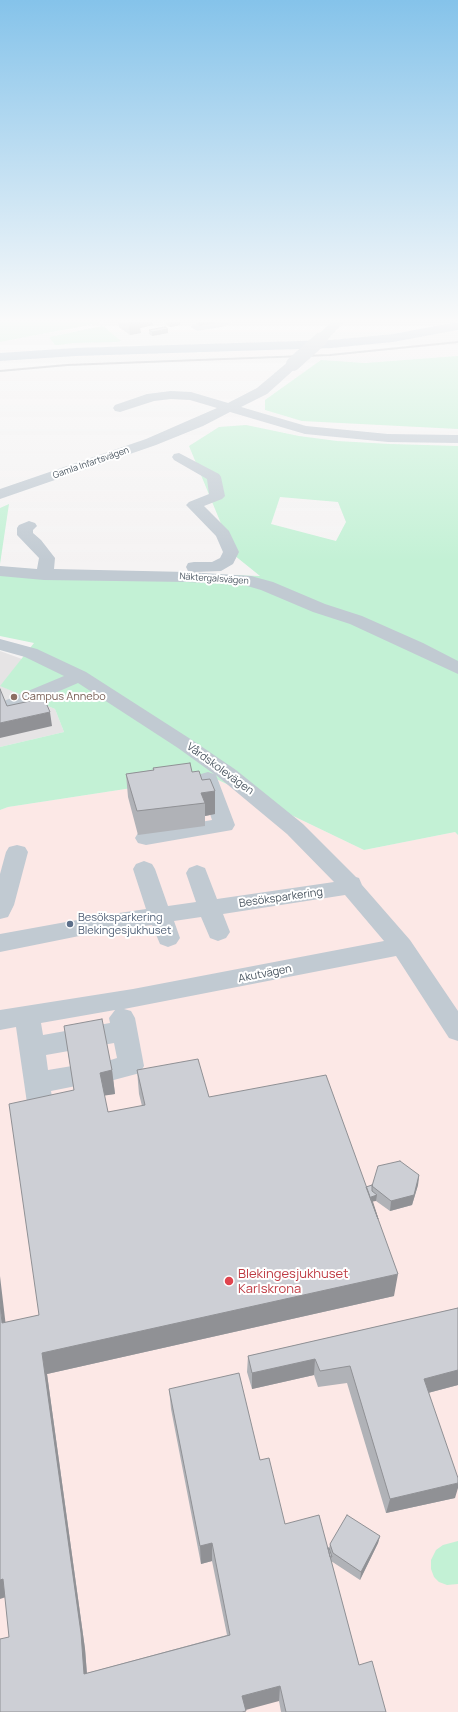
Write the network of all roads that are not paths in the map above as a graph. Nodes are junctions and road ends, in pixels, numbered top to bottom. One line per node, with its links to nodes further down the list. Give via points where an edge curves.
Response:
1 (138, 402): 4 (street)
2 (210, 402): 5 (street)
3 (241, 402): 5 (street, Gamla Infartsvägen, bridge)
4 (120, 408)
5 (230, 408): 6 (street, via 305,430); 8 (street, Gamla Infartsvägen, via 151,442)
6 (458, 439)
7 (179, 457): 12 (street, via 214,477 217,496 194,505 223,534 231,552 226,561)
8 (0, 494)
9 (29, 526): 10 (street, via 25,528 25,535 47,558)
10 (46, 570): 11 (street, Näktergalsvägen); 12 (street, Näktergalsvägen)
11 (0, 571)
12 (213, 573): 14 (street, Näktergalsvägen, via 267,586 356,620)
13 (0, 644): 15 (street, Vårdskolevägen, via 31,653)
14 (458, 668)
15 (79, 676): 16 (street); 17 (street, Vårdskolevägen)
16 (11, 705)
17 (229, 775): 18 (street); 24 (street, Vårdskolevägen, via 295,829)
18 (208, 779): 19 (street); 20 (street, via 224,825)
19 (186, 782)
20 (146, 838)
21 (17, 852): 26 (street)
22 (144, 869): 27 (street)
23 (197, 873): 25 (street)
24 (351, 884): 25 (street, Besöksparkering, via 339,889); 31 (street, Vårdskolevägen)
25 (209, 908): 27 (street, Besöksparkering); 28 (street)
26 (0, 911)
27 (161, 915): 29 (street); 30 (street, Besöksparkering)
28 (218, 932)
29 (168, 938)
30 (0, 943)
31 (402, 946): 32 (street, Akutvägen); 36 (street)
32 (133, 998): 33 (street, Akutvägen); 35 (street, via 122,1020)
33 (27, 1015): 34 (street, Akutvägen); 37 (street)
34 (0, 1020)
35 (124, 1031): 37 (street); 38 (street, via 131,1066)
36 (458, 1031)
37 (31, 1047): 39 (street, via 38,1093)
38 (110, 1070)
39 (72, 1077)

